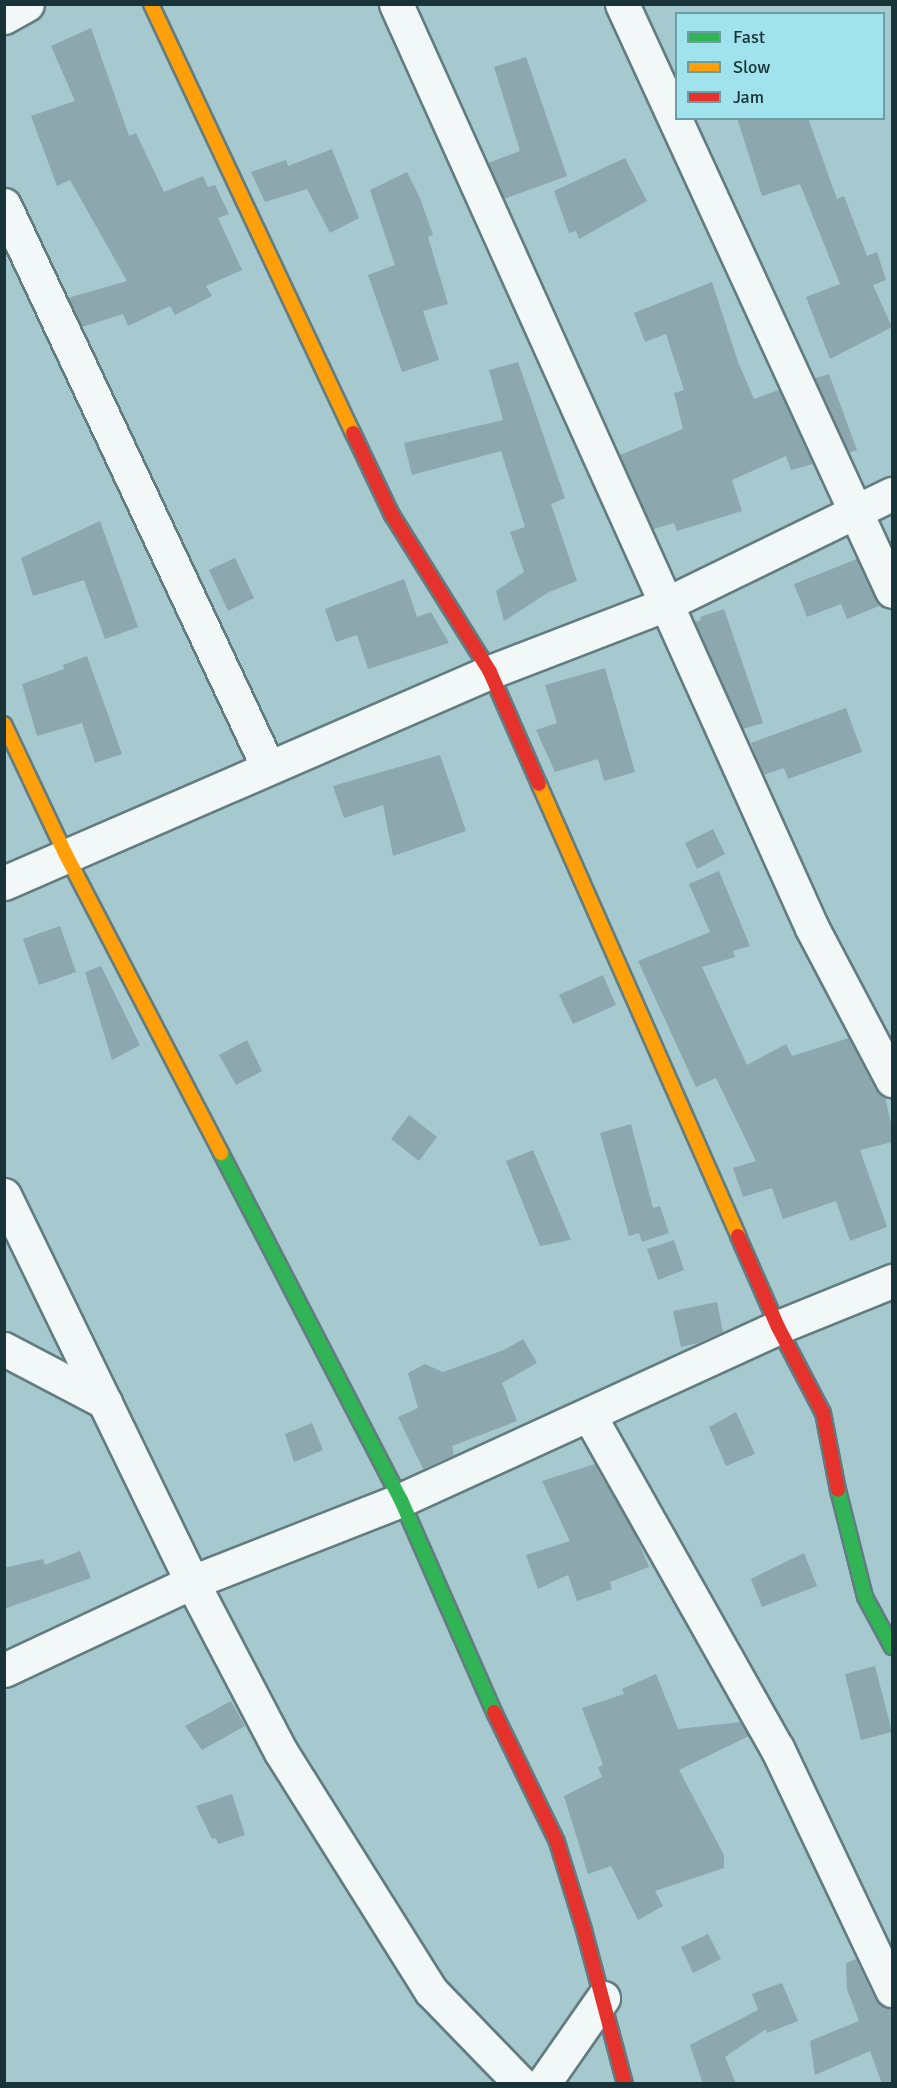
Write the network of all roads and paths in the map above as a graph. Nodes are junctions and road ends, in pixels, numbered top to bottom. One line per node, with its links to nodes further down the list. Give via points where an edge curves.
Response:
1 (27, 4): 5 (street)
2 (151, 4): 11 (street, via 392,516)
3 (396, 4): 10 (street)
4 (622, 4): 8 (street)
5 (4, 17)
6 (4, 205): 13 (street)
7 (892, 494): 8 (street)
8 (854, 513): 9 (street); 10 (street)
9 (892, 591)
10 (666, 604): 11 (street); 16 (street, via 812,928)
11 (490, 672): 13 (street); 19 (street)
12 (4, 724): 14 (street)
13 (268, 767): 14 (street)
14 (66, 855): 15 (street); 23 (street)
15 (4, 883)
16 (892, 1080)
17 (4, 1195): 21 (street)
18 (892, 1281): 19 (street)
19 (778, 1327): 22 (street); 25 (street, via 823,1413 865,1597)
20 (4, 1349): 21 (street)
21 (105, 1402): 24 (street)
22 (589, 1415): 23 (street); 27 (street, via 777,1748)
23 (401, 1500): 24 (street); 28 (street, via 487,1696 557,1842)
24 (192, 1582): 26 (street); 29 (street, via 281,1752 431,1991)
25 (892, 1647)
26 (4, 1670)
27 (892, 1990)
28 (603, 1998): 30 (street); 31 (street)
29 (521, 2084)
30 (543, 2084)
31 (625, 2084)

